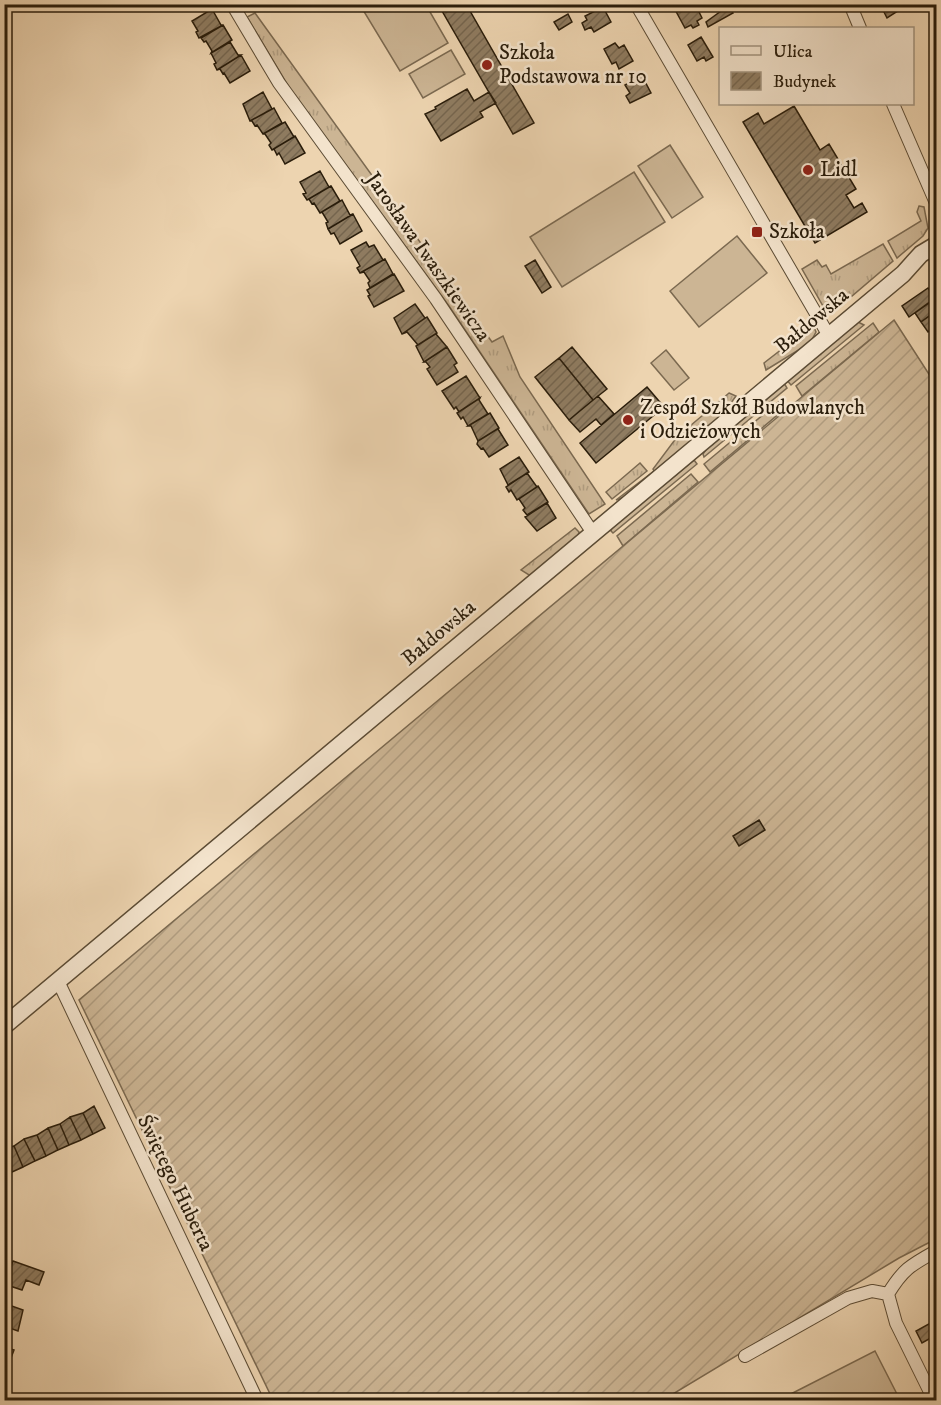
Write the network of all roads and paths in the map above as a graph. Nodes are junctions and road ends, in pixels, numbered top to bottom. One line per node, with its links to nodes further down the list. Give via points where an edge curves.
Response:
1 (232, 4): 11 (street, Jarosława Iwaszkiewicza, via 279,83 436,299)
2 (636, 4): 10 (street)
3 (850, 4): 4 (street)
4 (860, 27)
5 (893, 105): 6 (street)
6 (936, 202)
7 (936, 244): 9 (street, Bałdowska)
8 (936, 250): 9 (street, Bałdowska)
9 (903, 274): 10 (street, Bałdowska)
10 (829, 336): 11 (street, Bałdowska)
11 (593, 533): 12 (street, Bałdowska)
12 (58, 981): 13 (street, Bałdowska); 17 (street, Świętego Huberta)
13 (4, 1026)
14 (936, 1251): 15 (street, via 900,1274)
15 (888, 1294): 16 (street, via 872,1291 848,1298); 18 (street, via 896,1323)
16 (745, 1356)
17 (258, 1401)
18 (934, 1401)

